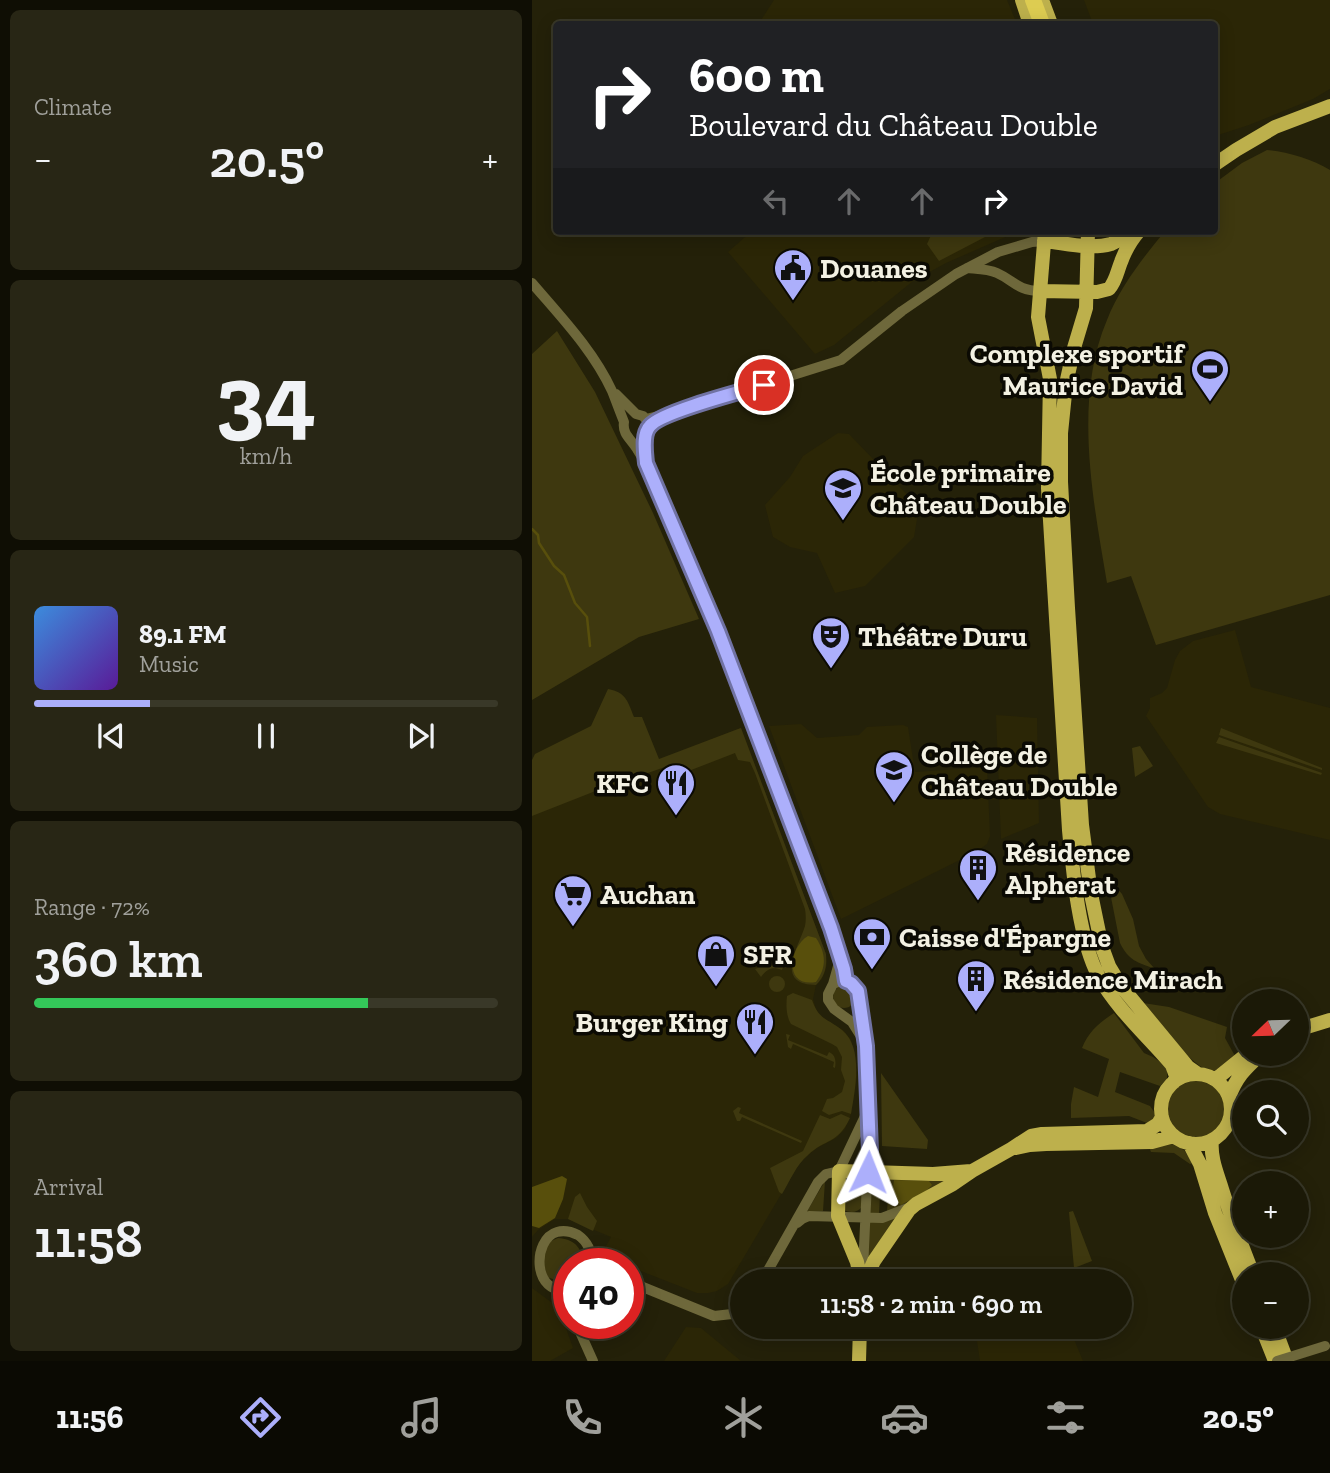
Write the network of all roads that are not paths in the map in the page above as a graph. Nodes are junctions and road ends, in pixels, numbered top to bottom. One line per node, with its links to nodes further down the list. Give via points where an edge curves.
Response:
1 (1022, 0): 4 (main road)
2 (1033, 0): 5 (highway)
3 (1042, 0): 6 (main road)
4 (1029, 21)
5 (1041, 21)
6 (1050, 21)
7 (1330, 106): 9 (main road, via 1275,127)
8 (1330, 113): 10 (main road, via 1277,131)
9 (1218, 165)
10 (1218, 166)
11 (1123, 235): 14 (main road, via 1110,244)
12 (1136, 235): 18 (main road, via 1113,284 1104,291)
13 (1044, 236): 14 (main road); 15 (street); 17 (main road)
14 (1088, 238): 18 (main road)
15 (967, 268): 17 (street, via 990,271 1021,288); 21 (street, via 841,360)
16 (532, 283): 19 (street, via 575,332)
17 (1040, 291): 18 (main road); 36 (main road, via 1039,327 1050,379 1048,488 1069,830 1078,900 1088,950 1100,978 1172,1065)
18 (1087, 292): 34 (main road, via 1066,384 1061,458 1087,866 1102,947 1110,966 1126,992)
19 (611, 390): 20 (street); 21 (street)
20 (624, 422): 21 (street, via 628,416); 22 (street, via 625,434)
21 (644, 424): 22 (street, via 639,439); 23 (street)
22 (631, 439): 23 (street)
23 (646, 463): 24 (street, via 713,621)
24 (841, 959): 25 (street); 26 (street)
25 (846, 981): 26 (street); 27 (street, via 856,986)
26 (833, 984): 28 (street, via 828,1000)
27 (859, 999): 28 (street, via 852,1010); 31 (street)
28 (840, 1012): 31 (street)
29 (1330, 1020): 30 (main road)
30 (1309, 1027)
31 (866, 1046): 38 (street)
32 (1232, 1066): 35 (main road)
33 (1248, 1066): 37 (main road)
34 (1198, 1074): 35 (main road); 36 (main road)
35 (1215, 1079): 37 (main road)
36 (1174, 1082): 39 (main road, via 1164,1093)
37 (1229, 1097): 41 (main road, via 1230,1119)
38 (868, 1110): 44 (street); 46 (street)
39 (1162, 1116): 40 (main road); 43 (main road, via 1147,1131 1036,1134)
40 (1174, 1136): 42 (main road); 43 (main road, via 1152,1142)
41 (1212, 1140): 42 (main road); 54 (main road, via 1211,1154)
42 (1189, 1143): 53 (main road)
43 (1011, 1149): 45 (main road)
44 (839, 1171): 46 (main road); 48 (main road); 50 (street, via 821,1178)
45 (972, 1171): 46 (main road); 47 (main road)
46 (868, 1172): 49 (street)
47 (916, 1204): 49 (street, via 882,1217); 58 (main road)
48 (838, 1216): 49 (street); 50 (street, via 809,1216); 56 (main road)
49 (865, 1217): 57 (street)
50 (795, 1225): 55 (street)
51 (590, 1248): 52 (street, via 572,1233 556,1232 543,1238)
52 (532, 1259): 59 (street)
53 (1235, 1262)
54 (1248, 1262)
55 (769, 1269)
56 (859, 1269)
57 (863, 1269)
58 (870, 1269)
59 (535, 1279): 61 (street)
60 (644, 1288): 62 (street, via 714,1316)
61 (553, 1289)
62 (730, 1314)
63 (583, 1339): 68 (street)
64 (860, 1339): 69 (main road)
65 (1267, 1339): 70 (main road)
66 (1279, 1339): 71 (main road)
67 (1327, 1345): 70 (street, bridge)
68 (593, 1361)
69 (859, 1361)
70 (1276, 1361)
71 (1287, 1361)

